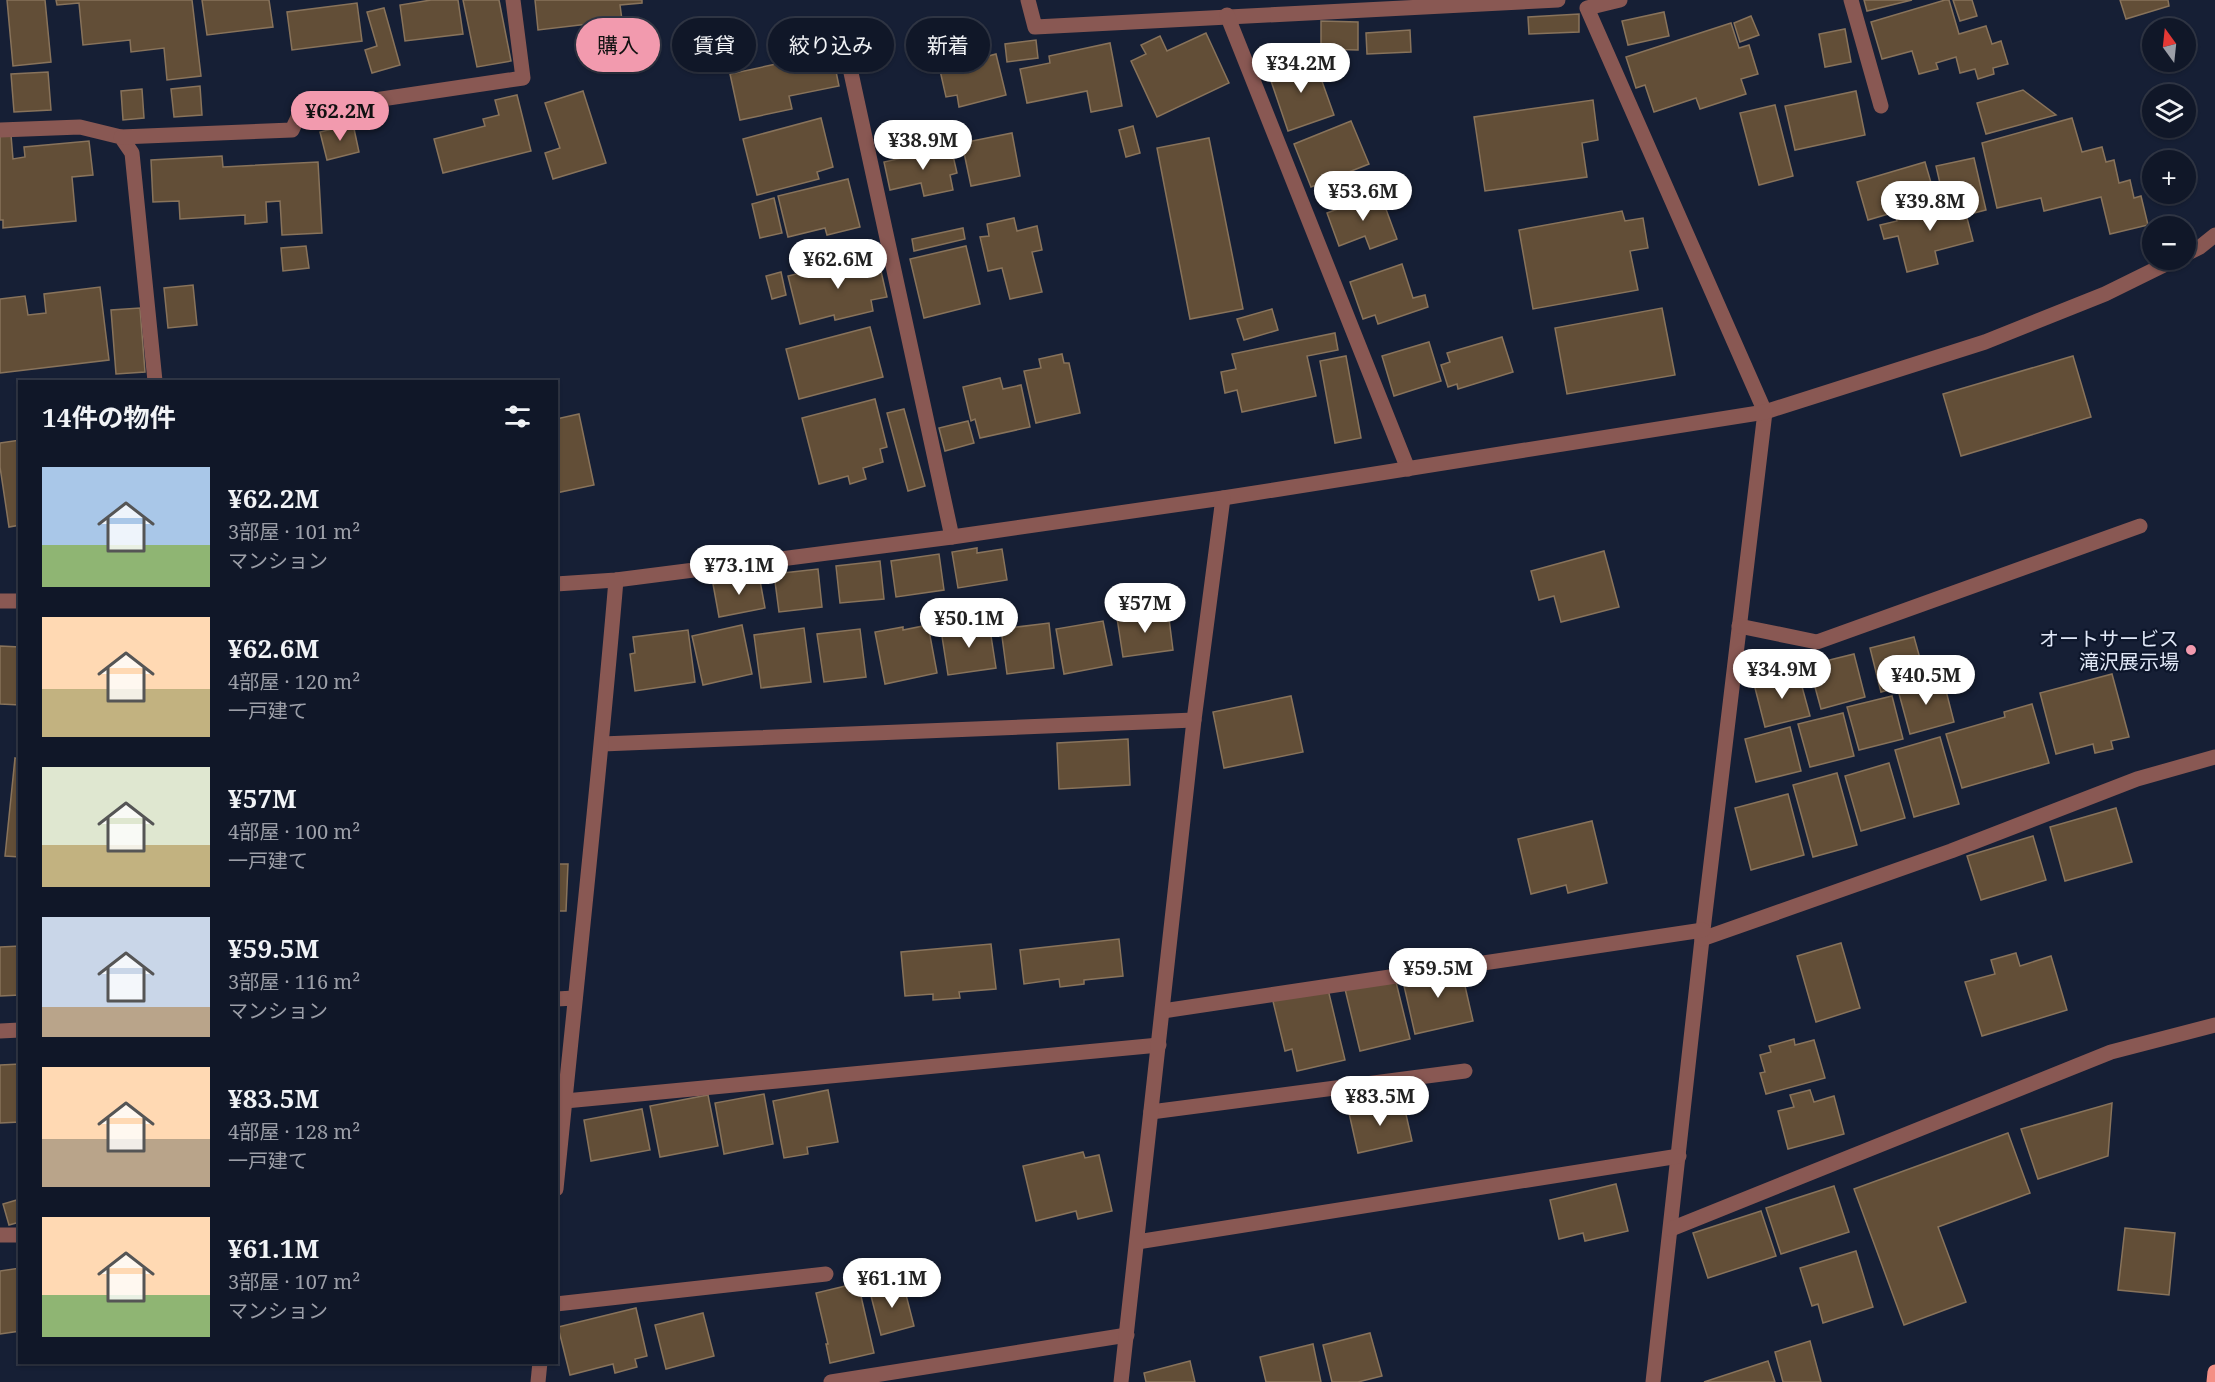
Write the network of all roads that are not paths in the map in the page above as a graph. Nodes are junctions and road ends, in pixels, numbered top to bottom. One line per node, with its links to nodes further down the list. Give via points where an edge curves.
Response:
1 (513, 0): 11 (street, via 524,78 301,111 292,130)
2 (1028, 0): 7 (street, via 1035,27)
3 (1558, 0): 7 (street)
4 (1620, 0): 6 (street)
5 (1851, 0): 9 (street)
6 (1583, 4): 16 (street)
7 (1227, 15): 17 (street)
8 (851, 72): 20 (street)
9 (1881, 106)
10 (0, 130): 11 (street, via 80,127)
11 (121, 137): 15 (street, via 132,153)
12 (2215, 235): 13 (street)
13 (2196, 247)
14 (2154, 270): 16 (street, via 1985,342)
15 (156, 380)
16 (1765, 412): 17 (street); 25 (street)
17 (1408, 469): 18 (street)
18 (1223, 498): 20 (street); 26 (street)
19 (2140, 526): 25 (street, via 1817,642)
20 (952, 537): 21 (street)
21 (616, 580): 22 (street); 27 (street)
22 (558, 584)
23 (0, 601): 24 (street)
24 (18, 601)
25 (1739, 626): 29 (street)
26 (1194, 720): 27 (street); 32 (street)
27 (602, 744): 30 (street)
28 (2215, 757): 29 (street, via 2137,779 1951,850)
29 (1703, 934): 32 (street); 40 (street)
30 (574, 998): 31 (street); 38 (street)
31 (558, 999)
32 (1163, 1011): 36 (street)
33 (2215, 1025): 42 (street, via 2110,1052)
34 (18, 1030): 35 (street)
35 (0, 1031)
36 (1159, 1045): 38 (street); 39 (street)
37 (1465, 1071): 39 (street)
38 (565, 1101): 41 (street)
39 (1151, 1112): 45 (street)
40 (1678, 1156): 42 (street); 45 (street)
41 (558, 1170)
42 (1671, 1228): 54 (street)
43 (0, 1235): 44 (street)
44 (18, 1235)
45 (1137, 1242): 48 (street)
46 (826, 1274): 47 (street)
47 (558, 1304)
48 (1127, 1335): 52 (street); 53 (street)
49 (540, 1364): 51 (street)
50 (2215, 1372): 55 (main road)
51 (538, 1382)
52 (831, 1382)
53 (1121, 1382)
54 (1653, 1382)
55 (2214, 1382)

